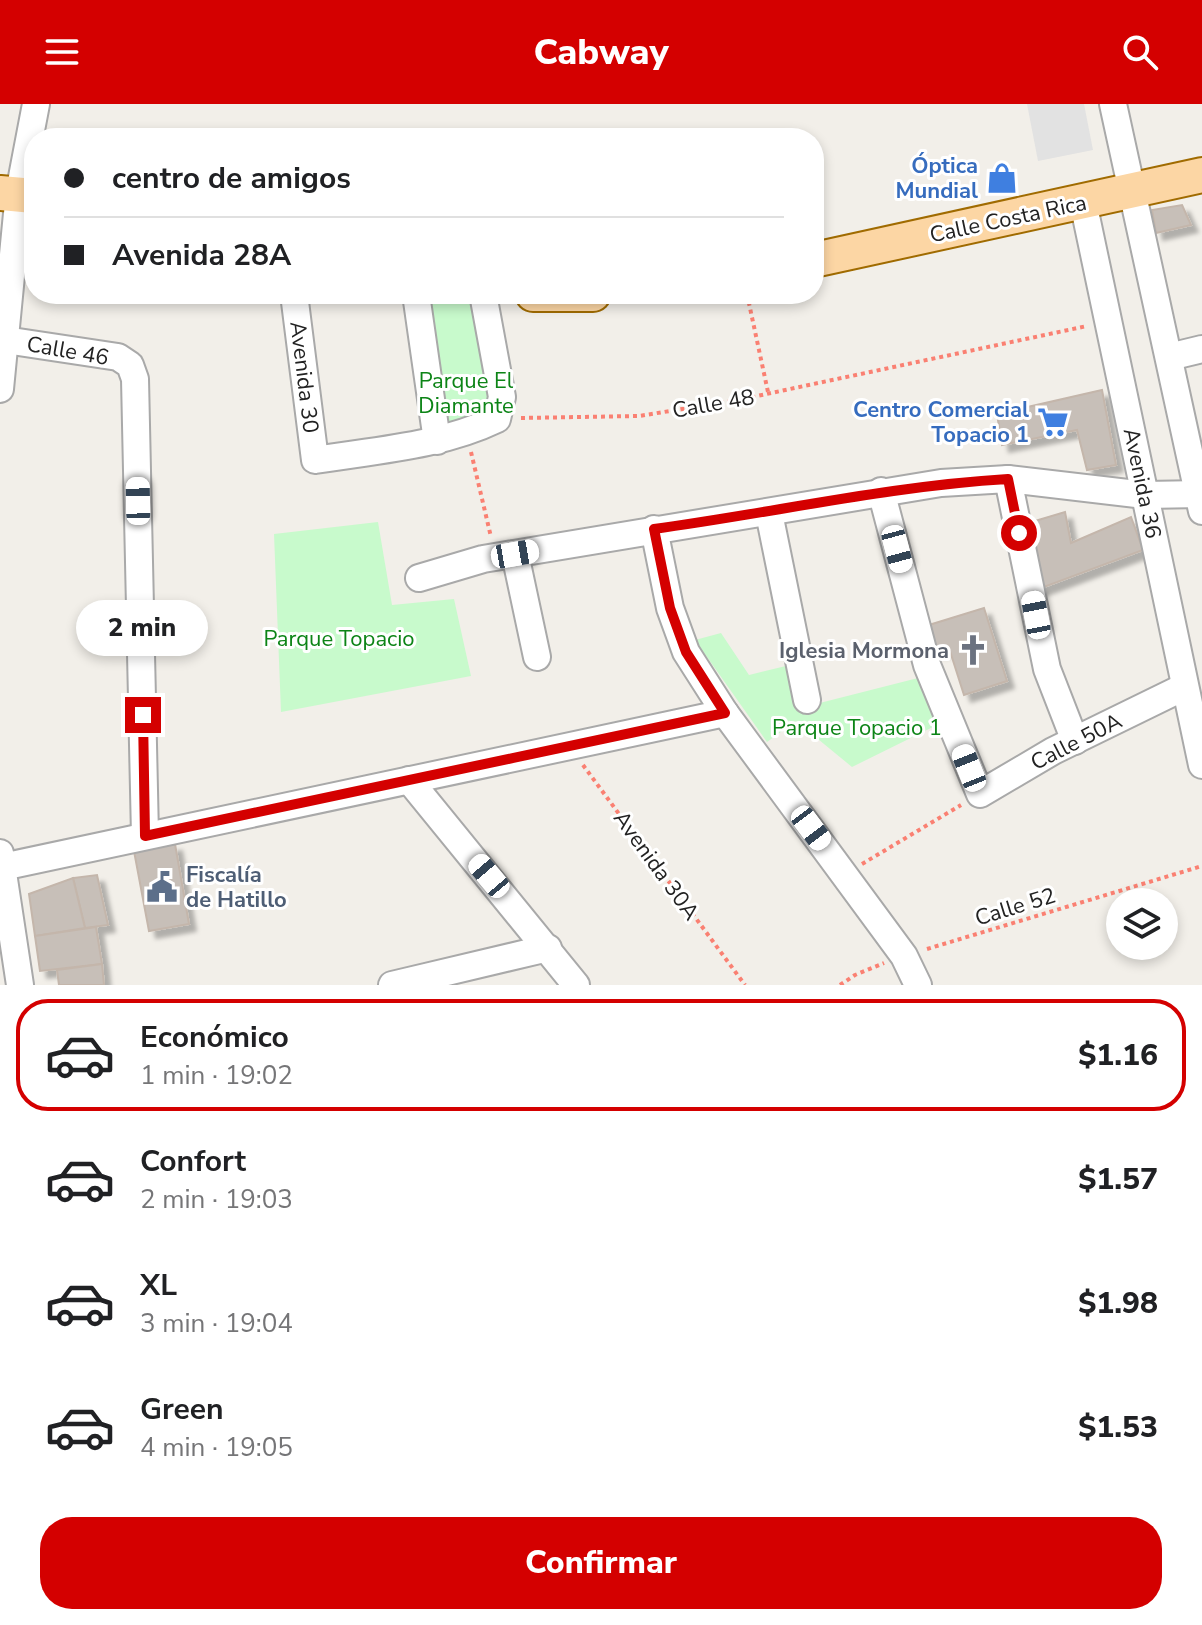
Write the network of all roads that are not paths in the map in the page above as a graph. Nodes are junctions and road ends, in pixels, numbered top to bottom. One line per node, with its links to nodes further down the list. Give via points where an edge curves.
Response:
1 (36, 104): 3 (street)
2 (1113, 104): 6 (street)
3 (31, 128)
4 (24, 164): 7 (street)
5 (1202, 175): 6 (main road, Calle Costa Rica)
6 (1132, 191): 8 (main road, Calle Costa Rica); 15 (street)
7 (18, 194): 13 (street)
8 (1083, 202): 9 (main road, Calle Costa Rica); 20 (street, Avenida 36)
9 (824, 258)
10 (295, 304): 17 (street, Avenida 30, via 315,460)
11 (417, 304): 17 (street)
12 (485, 304): 17 (street, via 502,397 497,419)
13 (5, 340): 16 (street); 33 (street, Calle 46, via 118,357 130,365 135,379)
14 (1202, 349): 15 (street)
15 (1169, 357): 21 (street)
16 (0, 389)
17 (437, 441)
18 (1008, 479): 19 (street); 20 (street); 30 (street, via 1047,669)
19 (881, 491): 22 (street); 30 (street, Calle 50A, via 927,665 980,794)
20 (1145, 495): 21 (street); 27 (street, Avenida 36)
21 (1201, 501)
22 (769, 513): 23 (street); 28 (street)
23 (654, 529): 24 (street); 29 (street, via 670,608 686,652)
24 (505, 556): 25 (street); 26 (street)
25 (419, 578)
26 (537, 657)
27 (1184, 687): 30 (street, Calle 50A); 31 (street, Avenida 36)
28 (807, 700)
29 (725, 713): 32 (street); 40 (street, via 846,873)
30 (1075, 741)
31 (1202, 765)
32 (409, 780): 33 (street); 35 (street)
33 (145, 836): 34 (street)
34 (1, 860): 36 (street)
35 (548, 948): 38 (street); 39 (street)
36 (7, 955): 37 (street)
37 (20, 985)
38 (392, 985)
39 (576, 985)
40 (918, 985)

